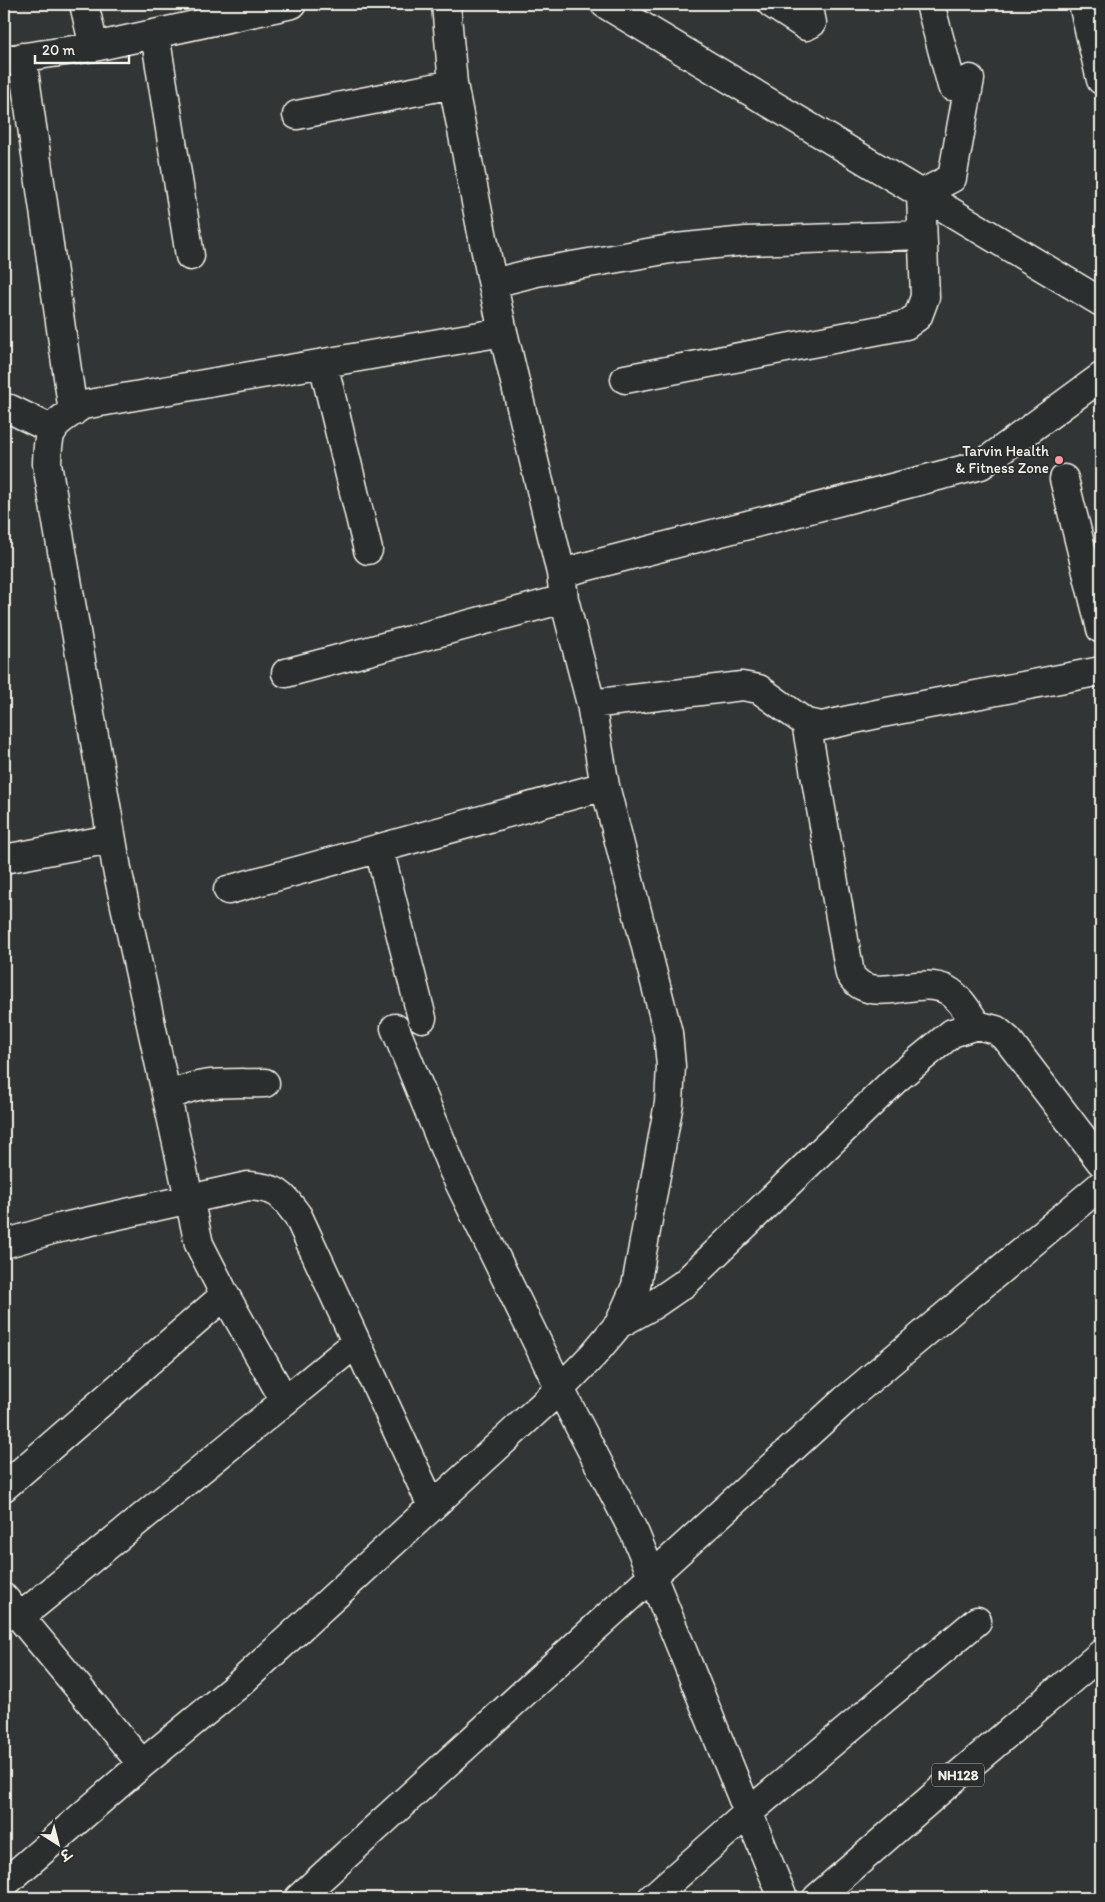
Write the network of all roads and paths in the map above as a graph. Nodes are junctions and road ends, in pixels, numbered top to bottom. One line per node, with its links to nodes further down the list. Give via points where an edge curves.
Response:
1 (84, 4): 10 (main road)
2 (292, 4): 9 (main road)
3 (446, 4): 13 (main road)
4 (605, 4): 15 (main road)
5 (772, 4): 6 (main road, via 806,26 812,23)
6 (808, 4)
7 (930, 4): 15 (main road, via 961,83 952,178)
8 (1083, 4): 12 (main road)
9 (155, 34): 10 (main road); 17 (main road)
10 (94, 47): 11 (main road)
11 (13, 59): 25 (main road)
12 (1101, 80)
13 (453, 84): 14 (main road); 18 (main road)
14 (297, 115)
15 (921, 194): 16 (main road); 19 (main road)
16 (922, 235): 18 (main road, via 746,240 684,247 537,272); 23 (main road, via 925,297 918,316 906,324)
17 (190, 256)
18 (493, 283): 20 (main road)
19 (1101, 302)
20 (503, 332): 21 (main road); 29 (main road)
21 (323, 363): 25 (main road, via 83,405); 28 (main road)
22 (1101, 377): 29 (main road, via 981,464)
23 (625, 379)
24 (4, 408): 26 (main road)
25 (73, 412): 26 (main road, via 58,421)
26 (53, 430): 36 (main road, via 48,439 47,464)
27 (1064, 479): 30 (main road)
28 (368, 550)
29 (562, 586): 32 (main road); 33 (main road)
30 (1101, 629)
31 (1101, 671): 34 (main road, via 822,726)
32 (286, 674)
33 (591, 704): 34 (main road, via 742,686 759,689); 35 (main road)
34 (806, 723): 41 (main road, via 850,974 858,985 869,989 926,986 947,990 958,998)
35 (605, 786): 37 (main road); 50 (main road, via 668,1032 671,1066 669,1104 636,1286)
36 (111, 839): 38 (main road); 44 (main road)
37 (379, 849): 39 (main road); 40 (main road)
38 (4, 859)
39 (228, 890)
40 (422, 1018)
41 (977, 1025): 45 (main road, via 996,1030 1008,1040); 50 (main road, via 952,1033 910,1067 685,1283)
42 (395, 1028): 52 (main road, via 453,1170)
43 (265, 1083): 44 (main road, via 196,1086)
44 (167, 1099): 47 (main road)
45 (1101, 1162)
46 (1101, 1185): 56 (main road, via 845,1400)
47 (189, 1200): 48 (main road, via 55,1228); 49 (main road, via 199,1244); 51 (main road, via 248,1186 265,1187 282,1194 298,1216)
48 (4, 1244)
49 (225, 1295): 53 (main road); 54 (main road)
50 (619, 1324): 52 (main road)
51 (356, 1343): 53 (main road); 55 (main road)
52 (560, 1388): 55 (main road); 56 (main road, via 636,1534)
53 (285, 1401): 57 (main road)
54 (4, 1487)
55 (432, 1506): 60 (main road, via 238,1685)
56 (653, 1575): 61 (main road); 63 (main road)
57 (12, 1607): 60 (main road)
58 (977, 1621): 61 (main road)
59 (1101, 1654): 66 (main road, NH128)
60 (142, 1764): 62 (main road)
61 (749, 1812): 64 (main road); 65 (main road)
62 (4, 1884)
63 (299, 1898)
64 (652, 1898)
65 (783, 1898)
66 (818, 1898)

